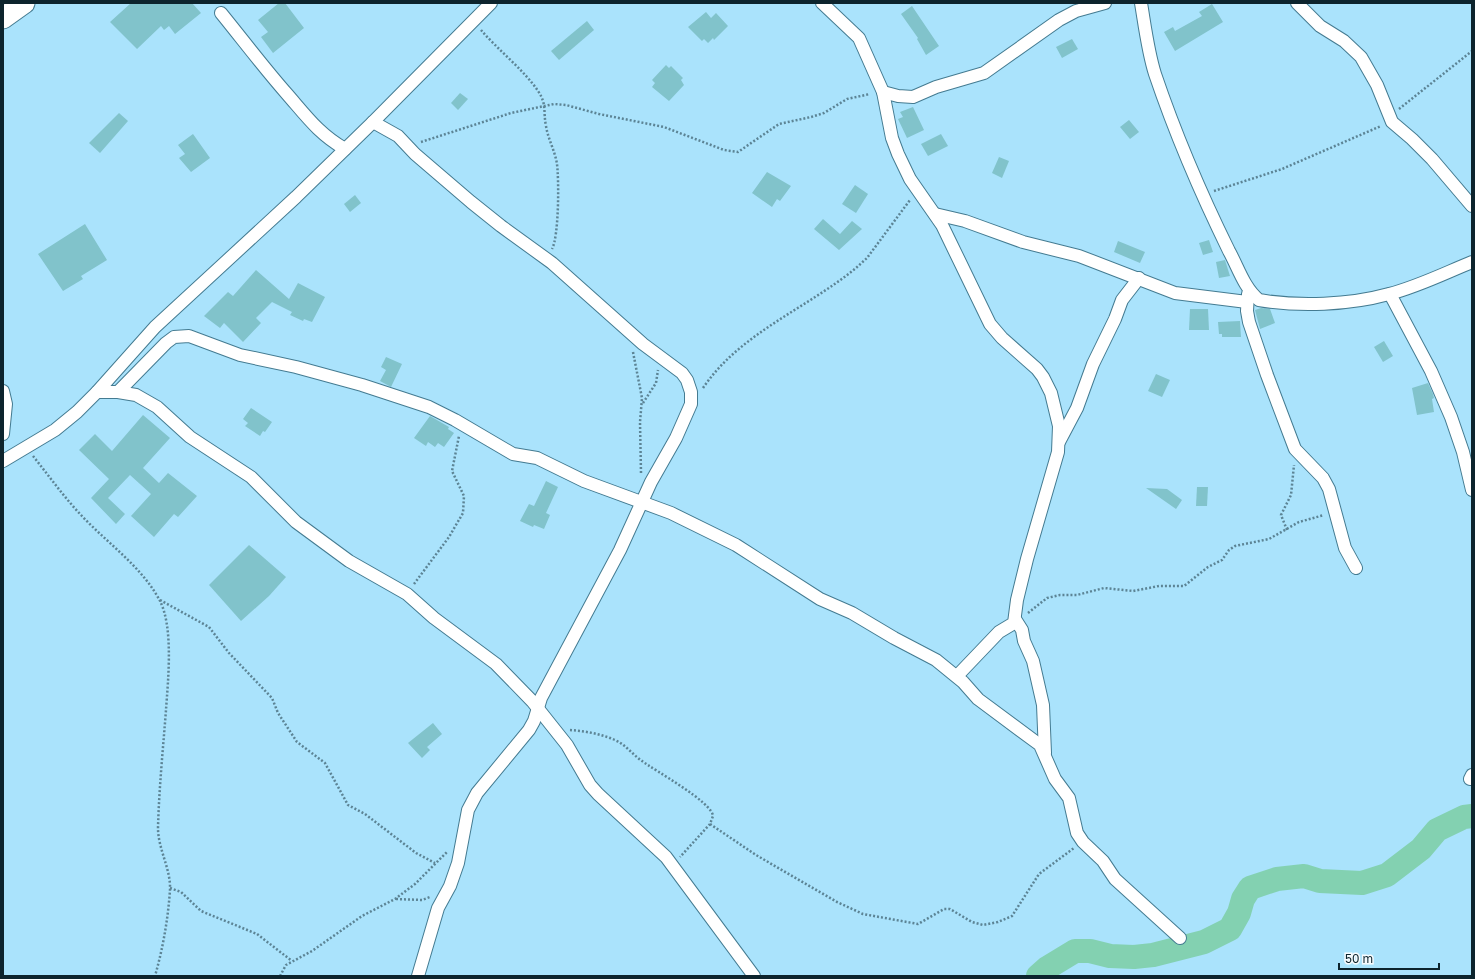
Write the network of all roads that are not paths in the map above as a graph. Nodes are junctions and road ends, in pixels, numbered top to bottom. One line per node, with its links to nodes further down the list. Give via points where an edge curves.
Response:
1 (24, 3): 8 (highway)
2 (491, 3): 10 (street)
3 (822, 3): 9 (street, via 859,38)
4 (1105, 3): 9 (street, via 1065,16 976,77 936,87 913,97)
5 (1141, 3): 16 (street, via 1155,73 1212,216)
6 (1296, 3): 12 (street, via 1320,26 1344,41 1361,57 1396,127 1432,159)
7 (221, 13): 11 (street, via 314,126)
8 (3, 18)
9 (882, 92): 13 (street, via 898,154 913,183)
10 (373, 122): 11 (street); 26 (street, via 392,133 501,226 545,258 682,373 691,392 691,404 676,438)
11 (345, 149): 20 (street, via 155,327)
12 (1472, 206)
13 (935, 214): 15 (street, via 966,221 1023,242 1079,256); 23 (street, via 990,324 1037,369 1046,382 1056,407)
14 (1472, 262): 17 (street)
15 (1139, 278): 18 (street, via 1185,295); 23 (street, via 1122,300 1093,364 1077,408)
16 (1249, 289): 17 (street, via 1258,300 1294,305 1358,300); 18 (street)
17 (1390, 294): 25 (street, via 1431,371 1451,417)
18 (1247, 302): 27 (street, via 1249,322 1259,356 1295,449 1323,478 1329,489 1345,548)
19 (3, 391): 22 (street, via 6,404)
20 (97, 392): 21 (street); 24 (street, via 55,430)
21 (118, 392): 26 (street, via 166,343 174,337 189,336 240,355 362,384 419,403 455,420 507,452 537,458 584,481); 30 (street, via 136,395 157,407 190,437 251,477 296,522 349,561 407,594 434,618 496,664 521,688)
22 (3, 434)
23 (1058, 443): 28 (street, via 1058,452 1017,600)
24 (3, 461)
25 (1472, 490)
26 (643, 498): 29 (street, via 736,546 812,595 852,613 936,660); 30 (street, via 620,550 553,674)
27 (1356, 568)
28 (1016, 620): 29 (street, via 1012,626 999,632); 31 (street, via 1033,661 1043,705)
29 (957, 676): 31 (street, via 978,699 1028,735)
30 (537, 709): 33 (street, via 529,730 477,794 468,810 458,863 450,886 438,908); 34 (street, via 575,756 594,790 672,864)
31 (1045, 753): 32 (street, via 1055,779 1069,798 1077,833 1083,842 1103,860 1115,879)
32 (1180, 938)
33 (418, 976)
34 (754, 976)

